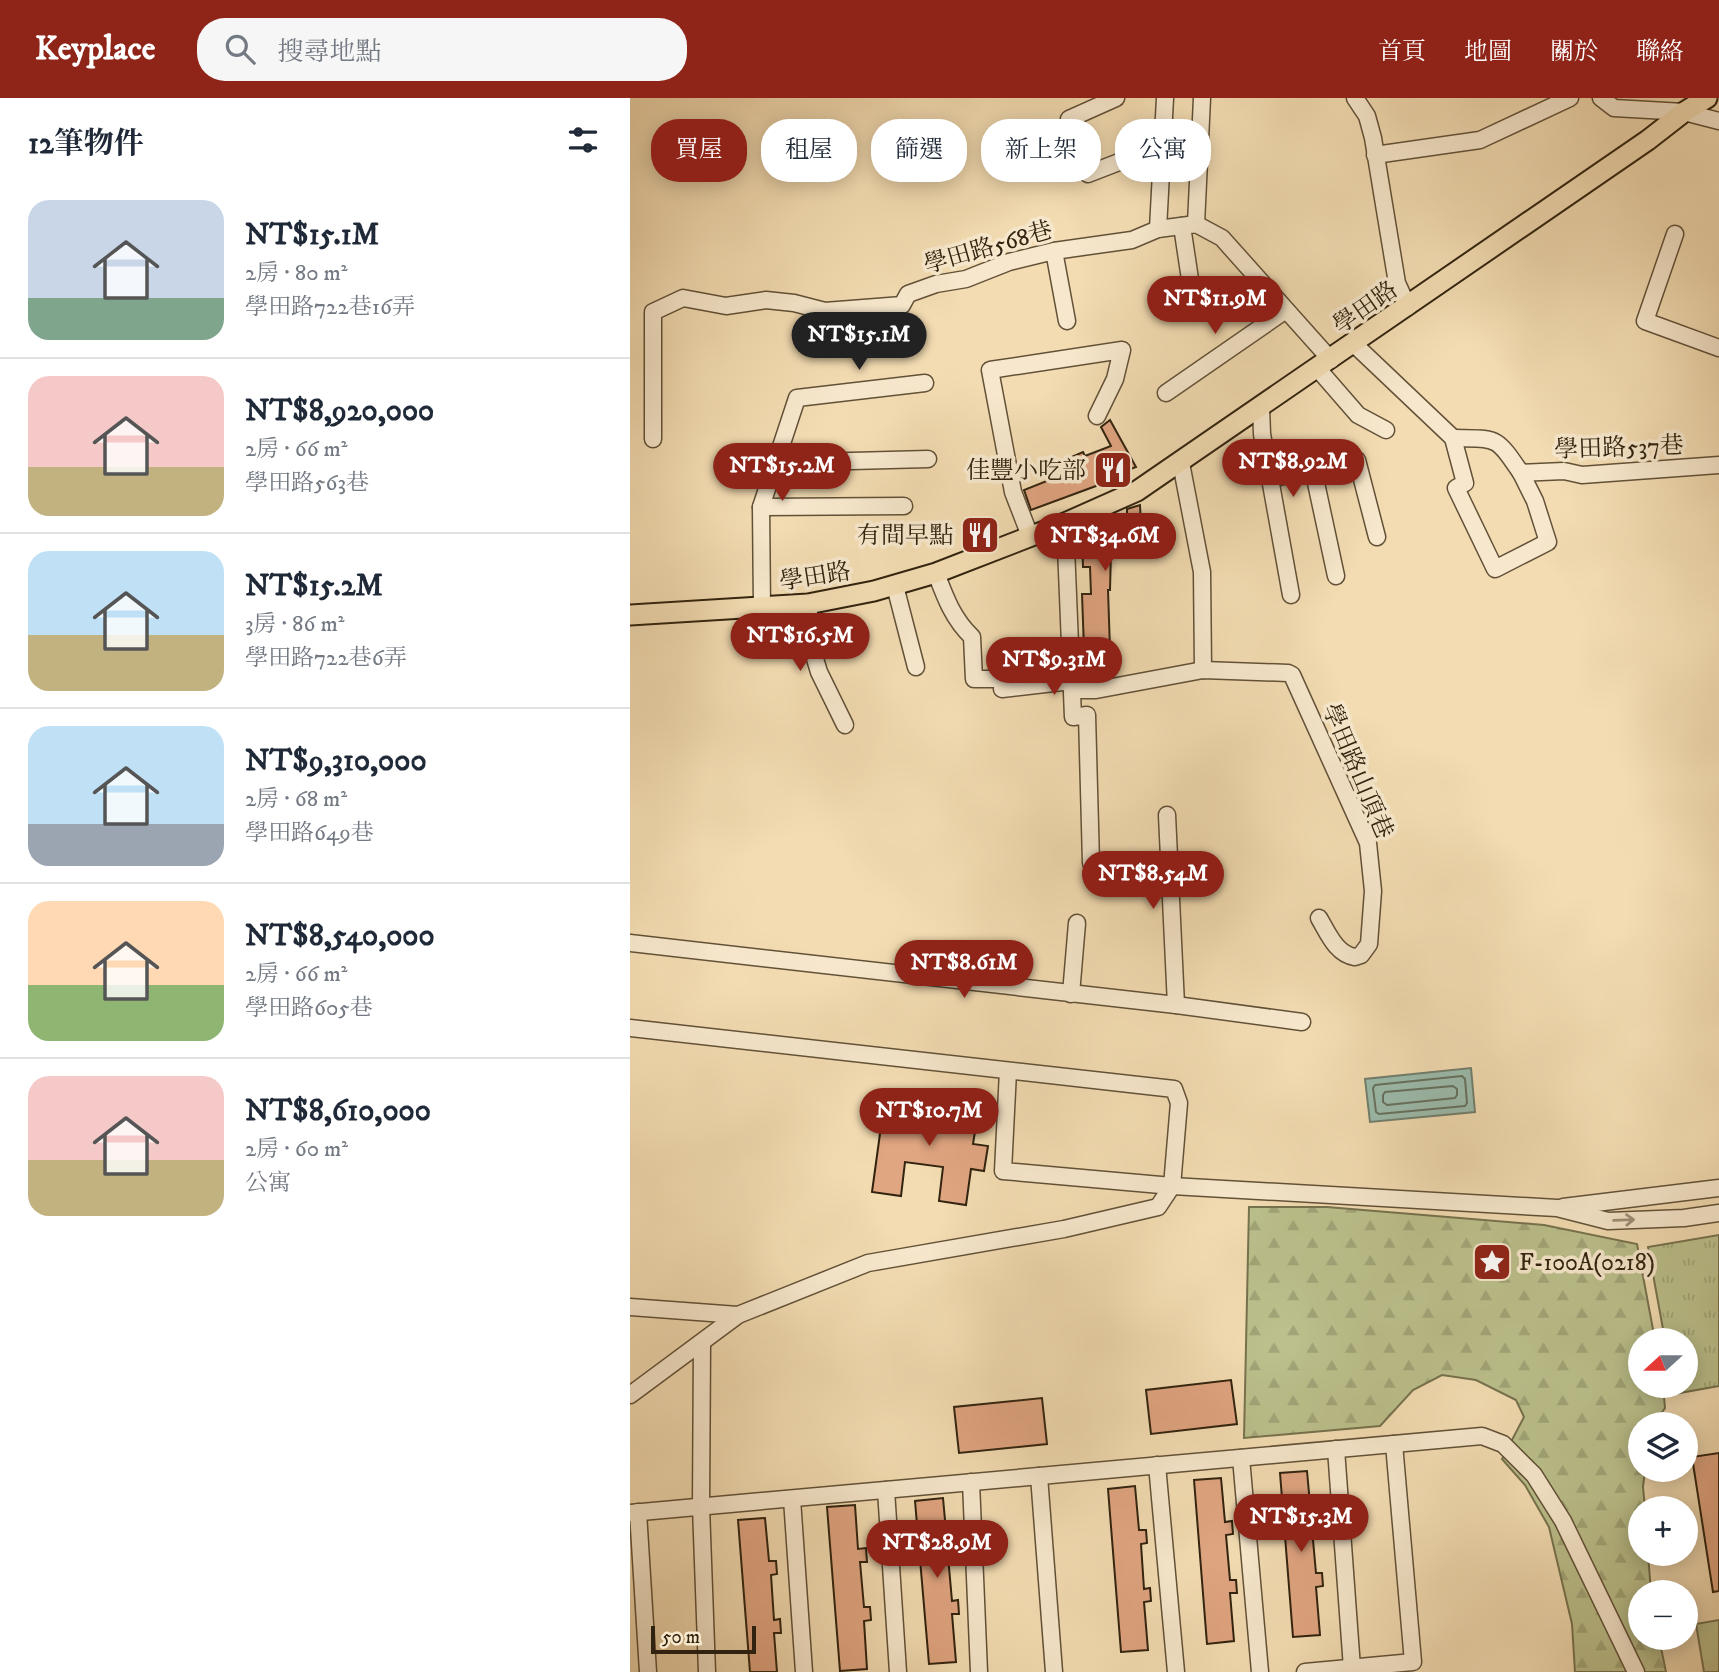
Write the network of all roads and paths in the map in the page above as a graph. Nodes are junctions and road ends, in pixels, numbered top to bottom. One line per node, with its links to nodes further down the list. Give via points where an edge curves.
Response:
1 (1116, 98): 9 (street)
2 (1165, 98): 10 (street)
3 (1202, 98): 14 (street)
4 (1355, 98): 12 (street, via 1367,116)
5 (1570, 98): 12 (street, via 1480,140)
6 (1601, 98): 8 (street, via 1614,108)
7 (1707, 98): 8 (main road, 學田路)
8 (1684, 112): 11 (street); 19 (main road, 學田路)
9 (1069, 119)
10 (1164, 119)
11 (1719, 121)
12 (1376, 155): 19 (street, via 1397,284)
13 (1161, 182): 15 (street)
14 (1189, 225): 15 (street, 學田路568巷); 18 (street); 20 (street, via 1222,237)
15 (1158, 229): 17 (street, 學田路568巷, via 1132,240)
16 (1675, 234): 23 (street, via 1645,321)
17 (1054, 250): 21 (street); 31 (street, 學田路568巷, via 908,294 902,305 825,312 766,300 726,306 683,298 660,307 653,312)
18 (1193, 299)
19 (1408, 307): 22 (main road, 學田路)
20 (1286, 310): 24 (street); 26 (street)
21 (1067, 321)
22 (1354, 344): 24 (main road, 學田路); 30 (street)
23 (1719, 348)
24 (1324, 364): 27 (main road, 學田路); 29 (street, via 1359,415)
25 (925, 383): 33 (street, via 797,398)
26 (1166, 393)
27 (1261, 407): 34 (main road, 學田路); 38 (street)
28 (1097, 416): 42 (street, via 1115,379 1122,350 990,370 1013,492)
29 (1386, 430)
30 (1453, 438): 37 (street, 學田路537巷, via 1501,444); 37 (street, 學田路537巷, via 1465,483 1456,488 1494,569 1548,542)
31 (653, 439)
32 (928, 459): 33 (street)
33 (775, 463): 40 (street)
34 (1181, 463): 41 (main road, 學田路, via 1137,491); 52 (street, via 1202,572)
35 (1719, 465): 37 (street, 學田路537巷, via 1582,475)
36 (1313, 469): 38 (street); 43 (street, via 1357,460); 45 (street)
37 (1521, 473)
38 (1270, 478): 47 (street)
39 (904, 506): 40 (street)
40 (761, 507): 49 (street)
41 (1065, 523): 42 (main road, 學田路); 53 (street)
42 (1030, 536): 44 (main road, 學田路)
43 (1377, 537)
44 (936, 573): 46 (main road, 學田路); 53 (street, 學田路山頂巷, via 947,603 972,638 974,679 1003,679 1002,689)
45 (1336, 576)
46 (895, 586): 48 (main road, 學田路); 51 (street)
47 (1291, 595)
48 (808, 604): 49 (main road, 學田路); 54 (street, via 819,672)
49 (762, 608): 50 (main road, 學田路)
50 (630, 615)
51 (916, 667)
52 (1203, 670): 53 (street, 學田路山頂巷, via 1096,690); 57 (street, 學田路山頂巷, via 1288,673 1296,681 1370,852 1373,891 1366,949 1355,957 1338,949)
53 (1071, 686): 56 (street, via 1073,717 1087,715)
54 (845, 725)
55 (1167, 815): 61 (street)
56 (1091, 863)
57 (1319, 918)
58 (1077, 923): 60 (street)
59 (630, 943): 60 (street)
60 (1071, 993): 61 (street)
61 (1176, 1005): 62 (street)
62 (1302, 1021)
63 (630, 1028): 64 (street)
64 (1009, 1071): 65 (street, via 1174,1089 1179,1103); 65 (street, via 1003,1171)
65 (1172, 1186): 67 (street); 70 (street, via 1158,1207 1064,1229 868,1263)
66 (1719, 1188): 67 (street)
67 (1557, 1208): 68 (street, one-way to 68, via 1608,1221)
68 (1719, 1213)
69 (630, 1307): 70 (street)
70 (738, 1315): 71 (street)
71 (702, 1343): 72 (street); 81 (street)
72 (630, 1395)
73 (1394, 1444): 74 (street); 83 (street, via 1413,1662); 93 (street, via 1482,1436 1503,1444 1534,1475 1563,1521)
74 (1336, 1449): 75 (street); 83 (street)
75 (1241, 1458): 76 (street); 91 (street)
76 (1157, 1465): 77 (street); 90 (street)
77 (1039, 1476): 78 (street); 89 (street)
78 (971, 1482): 79 (street); 88 (street)
79 (886, 1490): 80 (street); 87 (street)
80 (792, 1499): 81 (street); 86 (street)
81 (701, 1507): 82 (street); 85 (street)
82 (634, 1513): 84 (street)
83 (1352, 1668): 92 (street)
84 (648, 1672)
85 (707, 1672)
86 (804, 1672)
87 (898, 1672)
88 (979, 1672)
89 (1054, 1672)
90 (1176, 1672)
91 (1259, 1672)
92 (1306, 1672)
93 (1636, 1672)

